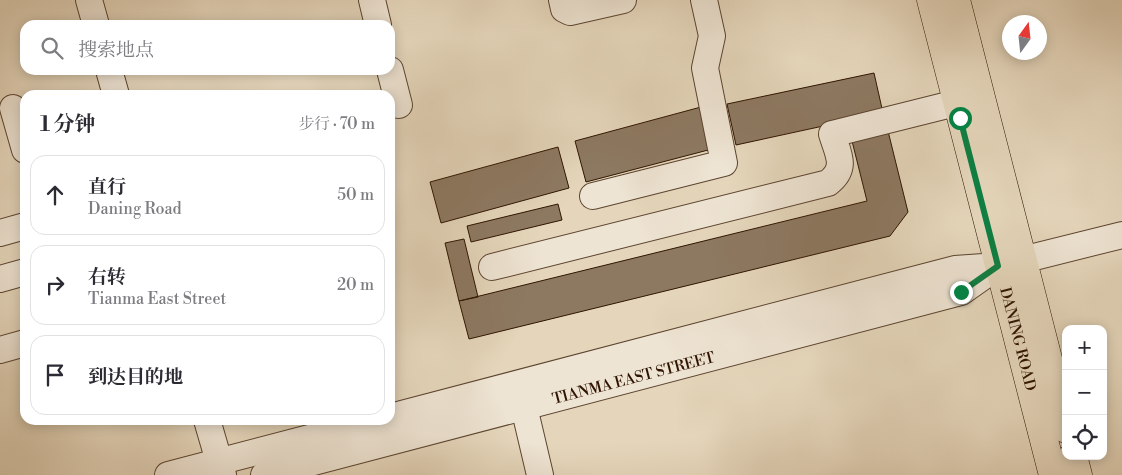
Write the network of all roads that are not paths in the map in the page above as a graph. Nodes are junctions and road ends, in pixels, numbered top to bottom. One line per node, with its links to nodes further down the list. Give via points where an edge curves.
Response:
1 (372, 0): 7 (street)
2 (562, 0): 3 (street, via 564,9 570,12)
3 (623, 0)
4 (704, 0): 15 (street, via 712,36 705,68 724,163)
5 (931, 0): 11 (main road, DANING ROAD)
6 (956, 0): 19 (main road, DANING ROAD)
7 (377, 20)
8 (110, 75): 10 (street)
9 (391, 75): 12 (street)
10 (115, 90)
11 (956, 103): 19 (main road, DANING ROAD); 20 (street, via 832,134 840,169 828,183)
12 (399, 105)
13 (13, 108): 14 (street)
14 (20, 132)
15 (593, 196)
16 (20, 227): 17 (street)
17 (0, 233)
18 (1122, 235): 19 (street, TIANMA EAST STREET)
19 (1010, 263): 25 (street, TIANMA EAST STREET, via 961,292); 26 (street, TIANMA EAST STREET, via 955,269); 27 (main road, DANING ROAD); 35 (main road, DANING ROAD)
20 (492, 267)
21 (20, 273): 22 (street)
22 (0, 279)
23 (20, 344): 24 (street)
24 (0, 350)
25 (524, 407): 33 (street, TIANMA EAST STREET); 34 (street)
26 (395, 416)
27 (1062, 417)
28 (209, 425): 31 (street)
29 (362, 425): 31 (street)
30 (1074, 460): 36 (main road)
31 (221, 468): 32 (street)
32 (168, 475)
33 (264, 475)
34 (540, 475)
35 (1052, 475)
36 (1078, 475)

